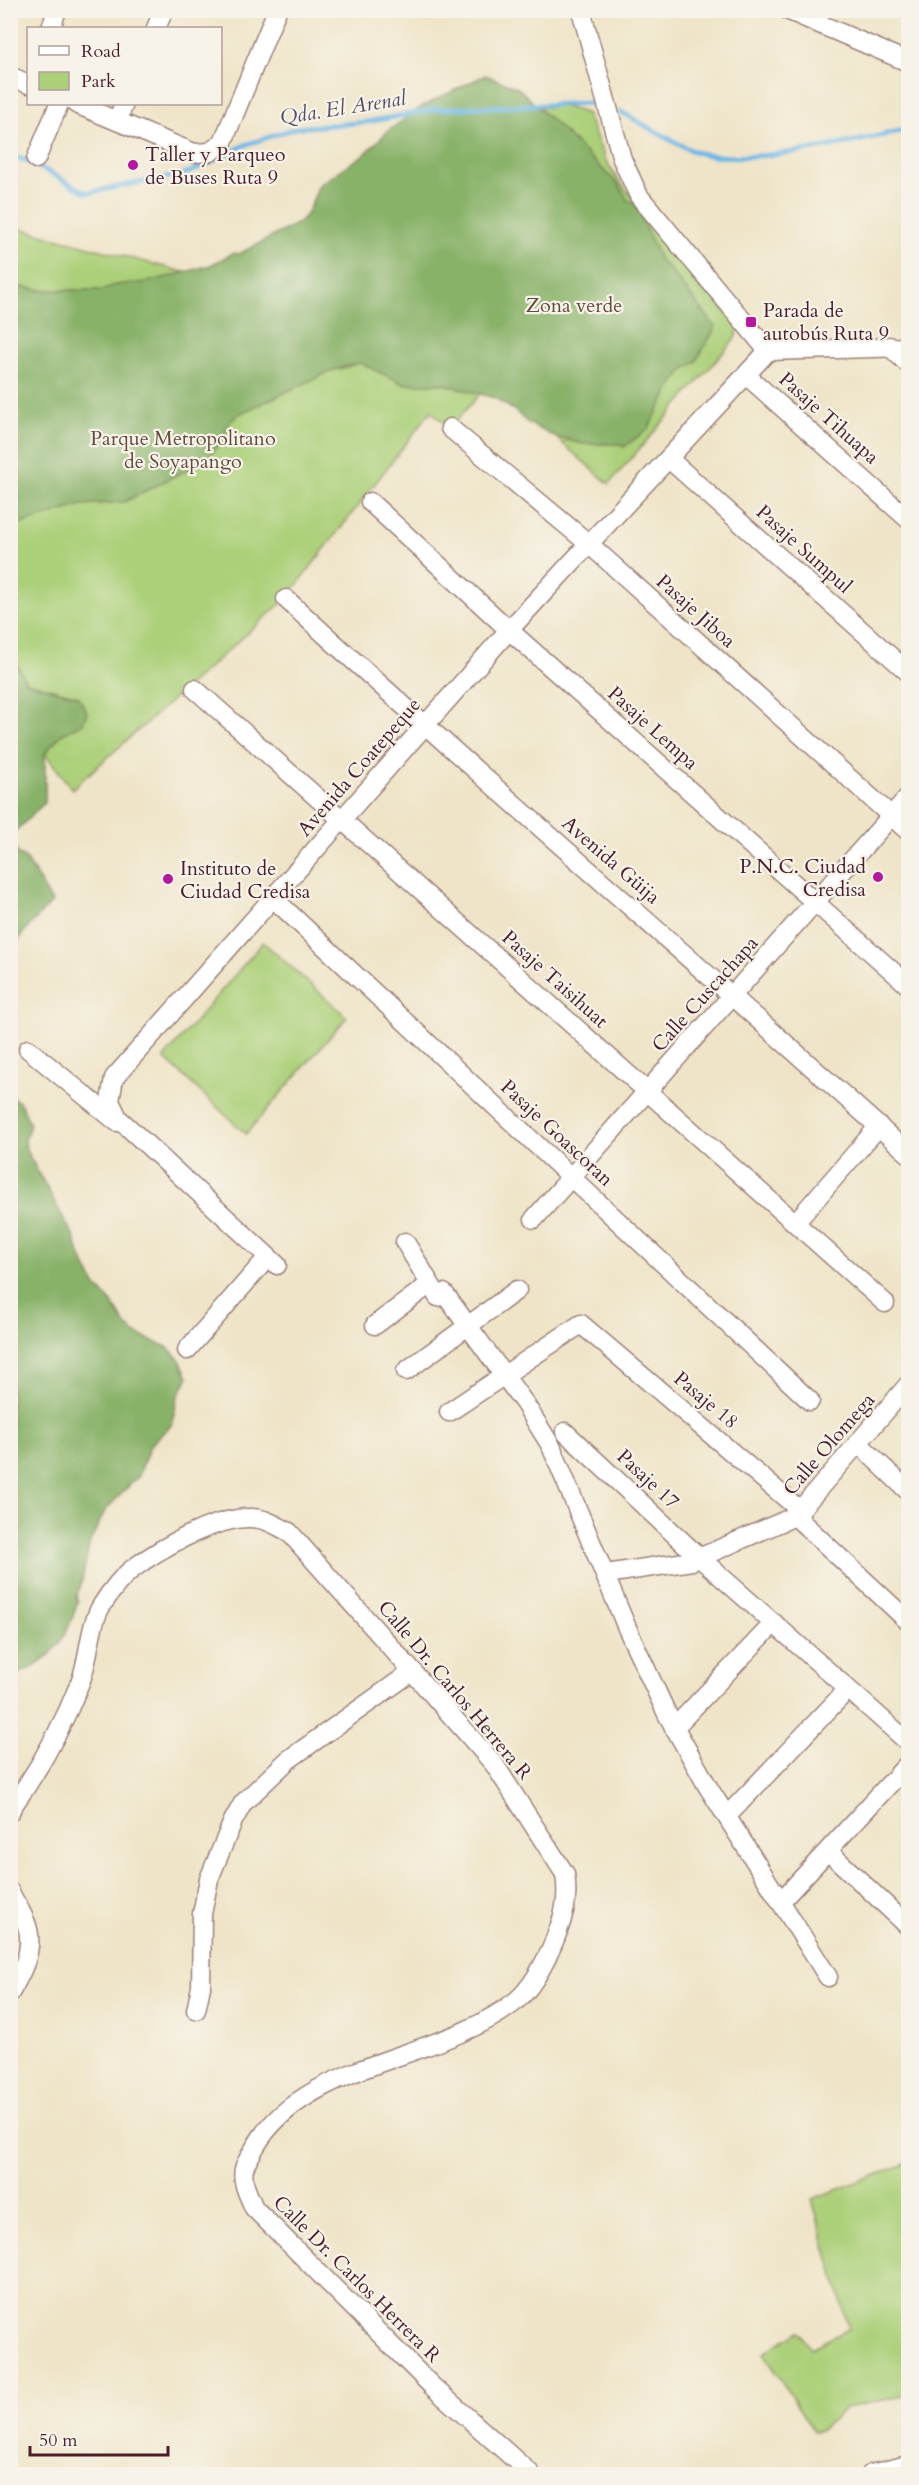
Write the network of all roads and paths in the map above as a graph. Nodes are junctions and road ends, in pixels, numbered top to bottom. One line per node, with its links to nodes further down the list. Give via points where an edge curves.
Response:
1 (57, 10): 6 (street)
2 (164, 10): 7 (street)
3 (277, 10): 14 (street, via 223,142 217,148 194,153)
4 (581, 10): 18 (street, via 622,159 639,196)
5 (787, 10): 8 (street)
6 (51, 27)
7 (156, 27)
8 (909, 62)
9 (10, 76): 10 (street)
10 (27, 84)
11 (59, 105): 15 (street)
12 (78, 105): 14 (street)
13 (124, 105): 14 (street)
14 (117, 121)
15 (36, 159)
16 (889, 346): 17 (street); 18 (street); 19 (street)
17 (909, 347)
18 (768, 351): 20 (street, Avenida Coatepeque)
19 (909, 364)
20 (747, 376): 22 (street, Avenida Coatepeque); 24 (street, Pasaje Tihuapa)
21 (450, 428): 25 (street, Pasaje Jiboa)
22 (669, 459): 25 (street, Avenida Coatepeque); 28 (street, Pasaje Sumpul)
23 (370, 502): 27 (street, Pasaje Lempa)
24 (909, 519)
25 (589, 544): 27 (street, Avenida Coatepeque); 32 (street, Pasaje Jiboa)
26 (286, 599): 30 (street, Avenida Güija)
27 (509, 630): 30 (street, Avenida Coatepeque); 36 (street, Pasaje Lempa)
28 (909, 672)
29 (195, 689): 33 (street, Pasaje Taisihuat)
30 (424, 727): 33 (street, Avenida Coatepeque); 38 (street, Avenida Güija)
31 (909, 797): 32 (street, Calle Cuscachapa)
32 (892, 816): 34 (street, Pasaje Jiboa); 36 (street, Calle Cuscachapa)
33 (342, 820): 35 (street, Avenida Coatepeque); 40 (street, Pasaje Taisihuat)
34 (909, 831)
35 (273, 898): 42 (street, Avenida Coatepeque, via 114,1078 110,1101 118,1118); 44 (street, Pasaje Goascoran)
36 (816, 902): 37 (street, Pasaje Lempa); 38 (street, Calle Cuscachapa)
37 (909, 985)
38 (734, 997): 40 (street, Calle Cuscachapa); 41 (street, Avenida Güija)
39 (28, 1049): 42 (street)
40 (648, 1092): 44 (street, Calle Cuscachapa); 46 (street, Pasaje Taisihuat)
41 (879, 1126): 43 (street, Avenida Güija); 46 (street)
42 (140, 1140): 53 (street, Avenida Coatepeque, via 273,1261)
43 (909, 1153)
44 (571, 1176): 45 (street, Calle Cuscachapa); 57 (street, Pasaje Goascoran)
45 (534, 1219)
46 (795, 1223): 50 (street, Pasaje Taisihuat)
47 (405, 1242): 48 (street)
48 (430, 1284): 51 (street); 52 (street, via 438,1297 444,1293)
49 (517, 1290): 52 (street)
50 (885, 1303)
51 (375, 1325)
52 (467, 1325): 54 (street); 55 (street)
53 (187, 1350)
54 (406, 1371)
55 (502, 1374): 58 (street); 62 (street, Pasaje 18, via 581,1324); 64 (street, via 551,1446)
56 (909, 1385): 60 (street, Calle Olomega)
57 (810, 1401)
58 (449, 1412)
59 (565, 1432): 63 (street, Pasaje 17)
60 (859, 1444): 61 (street); 62 (street, Calle Olomega)
61 (909, 1491)
62 (798, 1513): 63 (street, Calle Olomega); 65 (street, Pasaje 18)
63 (700, 1558): 64 (street, Calle Olomega); 66 (street, Pasaje 17)
64 (606, 1574): 69 (street)
65 (909, 1621)
66 (774, 1623): 68 (street, Pasaje 17); 69 (street)
67 (413, 1671): 72 (street, Calle Dr. Carlos Herrera R, via 289,1532 264,1520 237,1519 203,1530 163,1549 129,1572 100,1607 81,1678 59,1731 42,1765); 80 (street, via 288,1760 243,1803 209,1879 202,1914 201,1987); 82 (street, Calle Dr. Carlos Herrera R, via 494,1764 544,1838 565,1874 566,1911 538,1974 517,2000 474,2028 324,2086 296,2105 258,2142 244,2168 245,2188 254,2208 433,2386)
68 (848, 1689): 70 (street, Pasaje 17); 73 (street)
69 (674, 1728): 73 (street)
70 (909, 1742)
71 (909, 1764): 74 (street)
72 (10, 1812)
73 (727, 1816): 76 (street)
74 (828, 1851): 76 (street); 77 (street)
75 (10, 1892): 79 (street, via 28,1927 29,1950)
76 (781, 1901): 78 (street)
77 (909, 1926)
78 (828, 1977)
79 (10, 1993)
80 (196, 2010)
81 (909, 2465): 83 (street)
82 (531, 2475)
83 (871, 2475)

